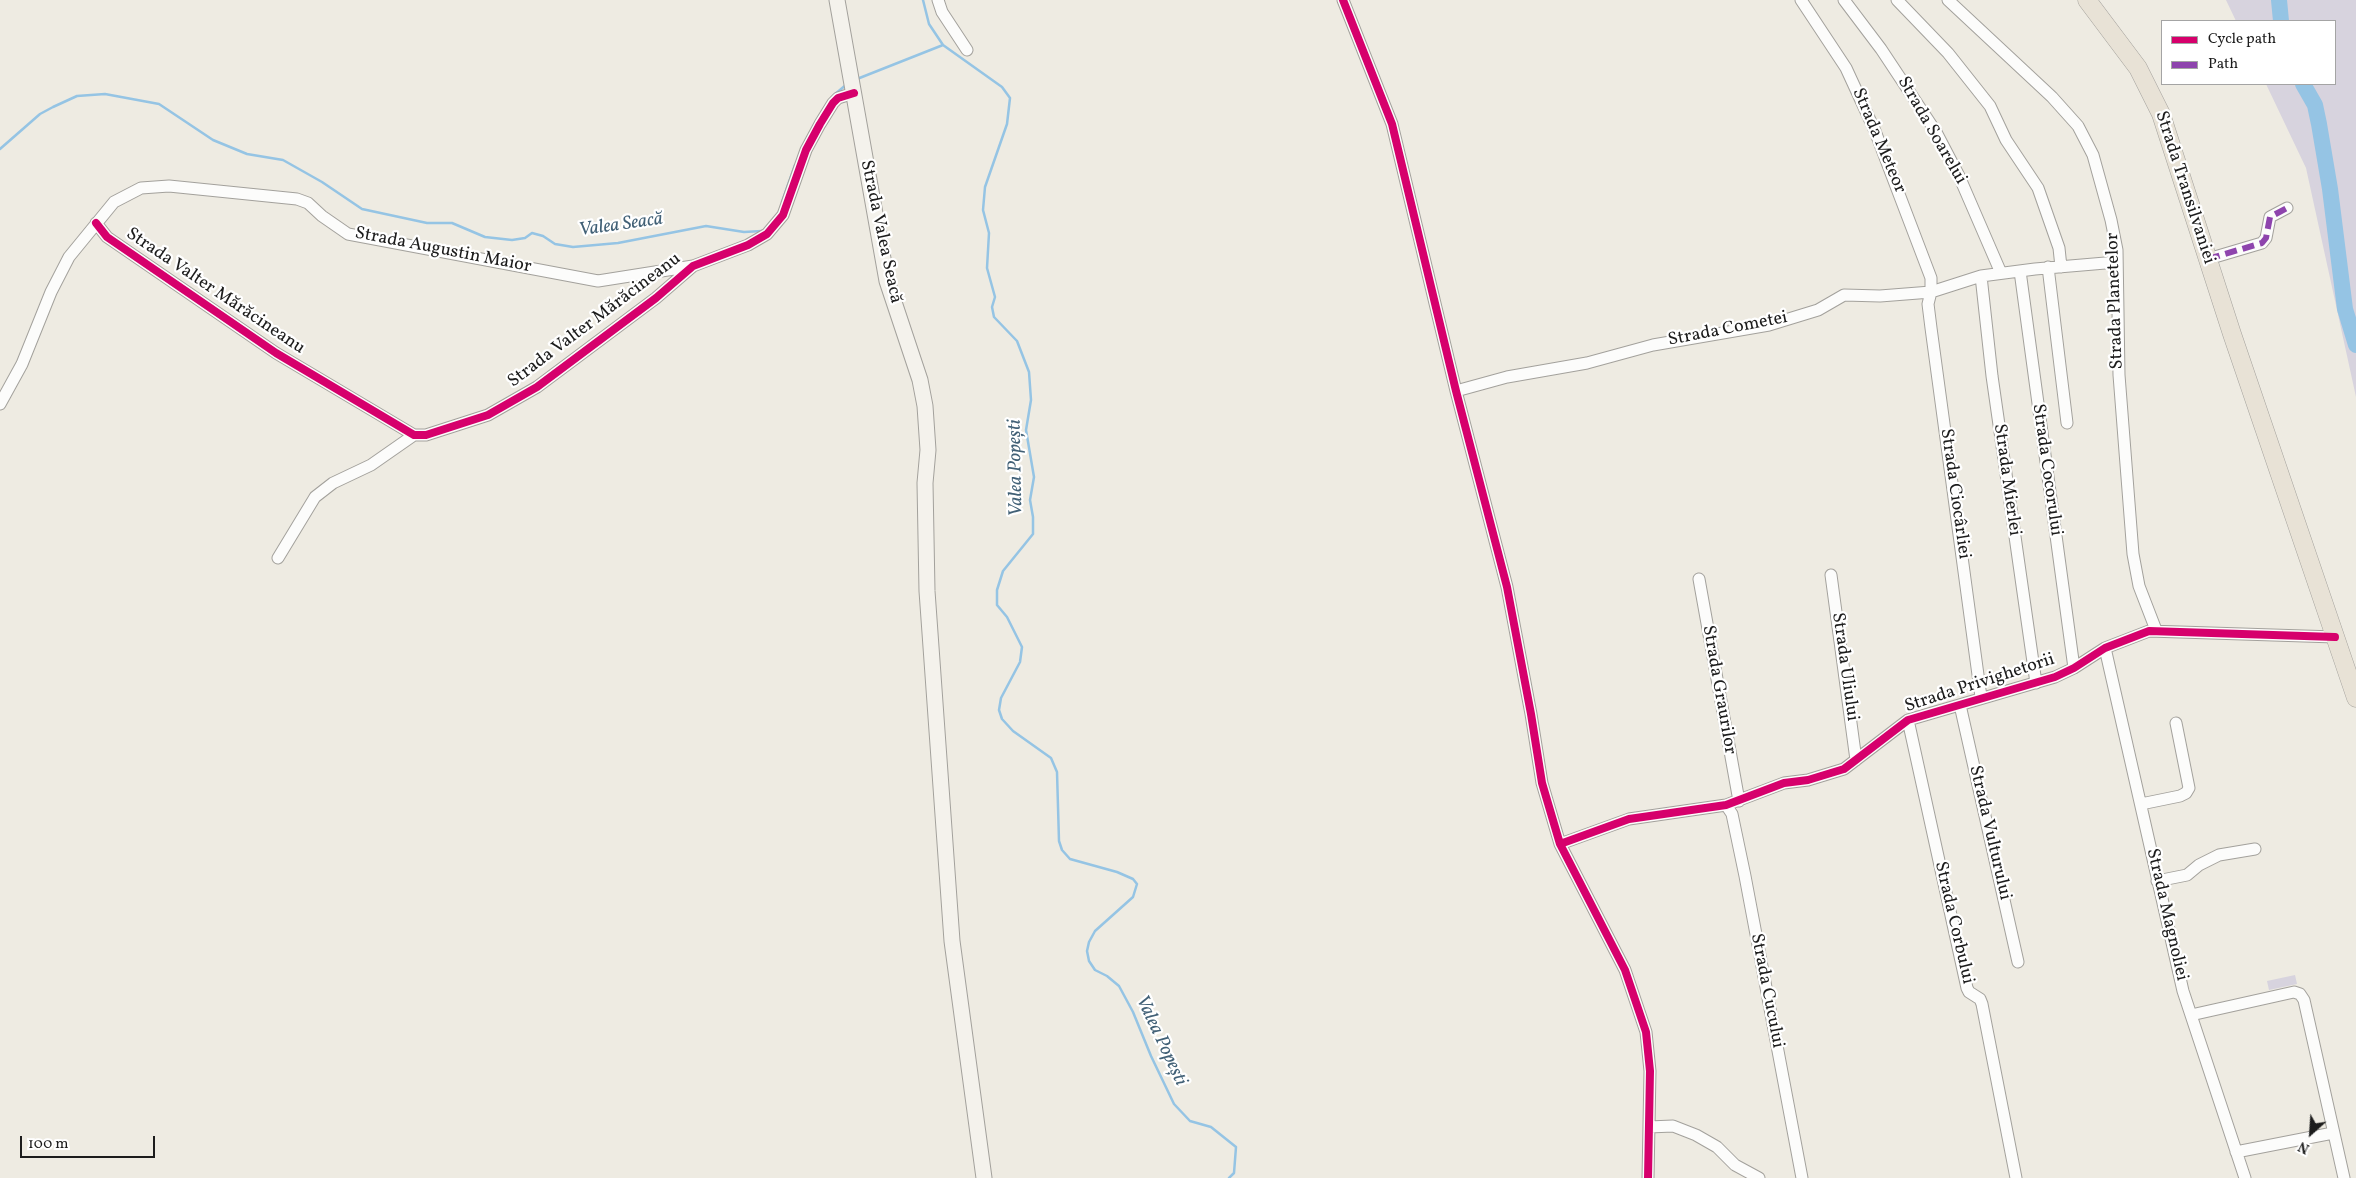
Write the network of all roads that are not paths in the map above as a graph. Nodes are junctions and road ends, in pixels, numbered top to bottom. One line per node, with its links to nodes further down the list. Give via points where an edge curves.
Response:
1 (837, 0): 10 (main road, Strada Valea Seacă)
2 (938, 0): 9 (street, via 942,12)
3 (1343, 0): 22 (street, via 1392,124)
4 (1801, 0): 21 (street, Strada Meteor, via 1846,68 1875,131 1920,245 1931,278)
5 (1844, 0): 19 (street, Strada Soarelui, via 1887,57 1936,132 1959,176)
6 (1897, 0): 17 (street, via 1948,54 1990,106 2006,140 2038,188 2059,248)
7 (1948, 0): 14 (street, Strada Planetelor, via 2052,97 2078,126 2098,169 2115,235)
8 (2087, 0): 13 (main road, Strada Transilvaniei, via 2138,68 2154,99)
9 (967, 50)
10 (854, 91): 15 (street, Strada Valter Mărăcineanu, via 838,98 820,124 806,150 777,224 748,245); 51 (main road, Strada Valea Seacă, via 887,281 917,371 925,406 930,658 952,941)
11 (2287, 208): 13 (street, via 2270,217 2262,243)
12 (96, 222): 15 (street, Strada Augustin Maior, via 114,202 140,188 170,186 297,199 308,203 348,234 598,280); 23 (street, Strada Augustin Maior, via 69,257 22,364); 25 (street, Strada Valter Mărăcineanu, via 107,237 184,291 276,352)
13 (2208, 259): 30 (main road, Strada Transilvaniei)
14 (2117, 262): 17 (street, Strada Cometei); 29 (street, Strada Planetelor, via 2119,375 2133,554 2139,586)
15 (693, 266): 25 (street, Strada Valter Mărăcineanu, via 656,298 537,387 488,415 426,435)
16 (2048, 267): 17 (street, Strada Cometei); 18 (street, Strada Cometei); 24 (street, Strada Cocorului)
17 (2061, 267)
18 (2020, 271): 19 (street, Strada Cometei); 32 (street, Strada Cocorului)
19 (2000, 273): 20 (street, Strada Cometei)
20 (1981, 276): 21 (street, Strada Cometei); 33 (street, Strada Mierlei)
21 (1931, 292): 22 (street, Strada Cometei, via 1844,295 1818,310 1769,325 1653,345 1587,363); 34 (street, Strada Ciocârliei, via 1928,304)
22 (1456, 391): 43 (street, via 1507,587 1542,783)
23 (0, 404)
24 (2068, 423)
25 (414, 435): 26 (street, via 371,465 334,483 315,497)
26 (278, 558)
27 (1831, 575): 39 (street, Strada Uliului)
28 (1699, 578): 40 (street, Strada Graurilor)
29 (2156, 630): 30 (street, Strada Privighetorii); 31 (street, Strada Privighetorii)
30 (2335, 637): 35 (main road, Strada Transilvaniei)
31 (2105, 648): 32 (street, Strada Privighetorii); 42 (street, Strada Magnoliei)
32 (2074, 668): 33 (street, Strada Privighetorii)
33 (2036, 683): 34 (street, Strada Privighetorii)
34 (1981, 697): 36 (street, Strada Privighetorii)
35 (2356, 698)
36 (1960, 705): 37 (street, Strada Privighetorii); 46 (street, Strada Vulturului)
37 (1908, 720): 39 (street, Strada Privighetorii); 55 (street, Strada Corbului, via 1966,988 1982,1004)
38 (2176, 723): 42 (street, via 2189,788 2180,796)
39 (1856, 760): 40 (street, Strada Privighetorii, via 1844,769 1784,783)
40 (1738, 800): 41 (street, Strada Privighetorii)
41 (1726, 804): 43 (street, Strada Privighetorii, via 1629,819); 54 (street, Strada Cucului, via 1732,814 1743,867)
42 (2141, 804): 45 (street, Strada Magnoliei)
43 (1560, 844): 48 (street, via 1625,970 1646,1032 1650,1071)
44 (2255, 849): 45 (street, via 2219,854 2187,875)
45 (2157, 880): 47 (street, Strada Magnoliei)
46 (2018, 962)
47 (2191, 1015): 49 (street, via 2294,992 2300,994); 50 (street, Strada Magnoliei)
48 (1649, 1127): 52 (street); 53 (street, via 1673,1126 1696,1134 1717,1146 1735,1165)
49 (2334, 1133): 50 (street); 57 (street)
50 (2236, 1152): 56 (street, Strada Magnoliei)
51 (984, 1178)
52 (1648, 1178)
53 (1759, 1178)
54 (1802, 1178)
55 (2016, 1178)
56 (2246, 1178)
57 (2344, 1178)

